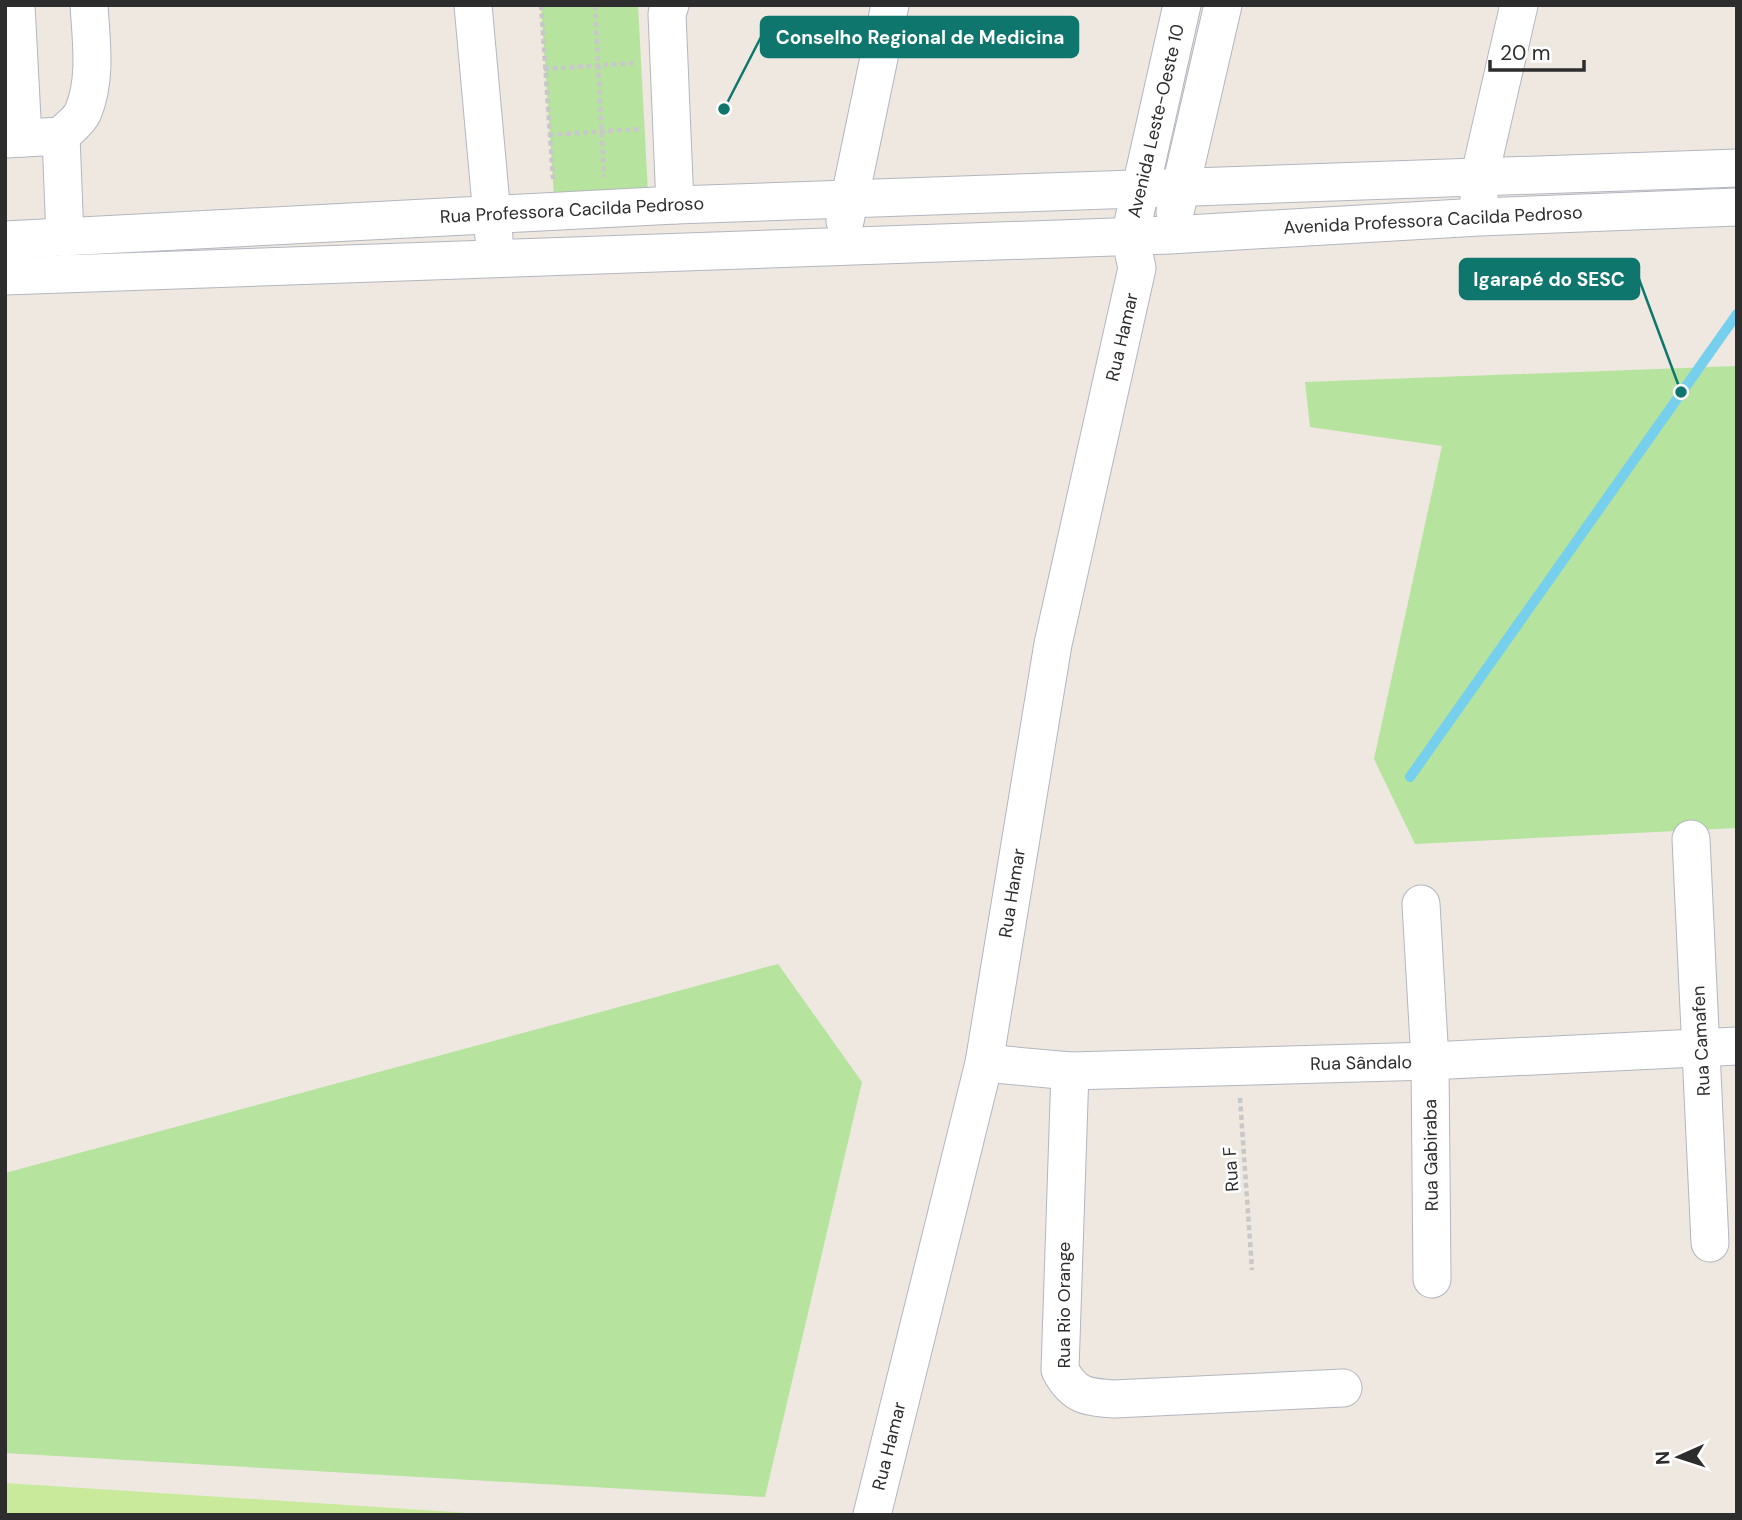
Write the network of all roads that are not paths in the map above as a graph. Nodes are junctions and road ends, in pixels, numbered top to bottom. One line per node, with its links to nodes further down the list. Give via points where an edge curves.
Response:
1 (16, 5): 10 (street)
2 (89, 5): 9 (street, via 90,90 83,114)
3 (473, 5): 18 (street)
4 (670, 5): 16 (street)
5 (890, 5): 15 (street)
6 (1182, 5): 13 (street, Avenida Leste-Oeste 10)
7 (1223, 5): 14 (street)
8 (1518, 5): 12 (street)
9 (61, 136): 10 (street); 21 (street)
10 (14, 138)
11 (1737, 168): 12 (street)
12 (1479, 179): 14 (street); 19 (street)
13 (1140, 187): 14 (street); 15 (street, Rua Professora Cacilda Pedroso); 24 (street, Avenida Leste-Oeste 10)
14 (1180, 188): 20 (street)
15 (850, 198): 16 (street, Rua Professora Cacilda Pedroso); 23 (street)
16 (674, 205): 18 (street, Rua Professora Cacilda Pedroso)
17 (1737, 207): 19 (street, Avenida Professora Cacilda Pedroso)
18 (491, 213): 21 (street, Rua Professora Cacilda Pedroso); 25 (street)
19 (1479, 216): 20 (street, Avenida Professora Cacilda Pedroso)
20 (1170, 235): 24 (street, Avenida Professora Cacilda Pedroso)
21 (65, 238): 22 (street, Rua Professora Cacilda Pedroso)
22 (5, 240)
23 (839, 246): 24 (street); 25 (street)
24 (1134, 252): 31 (street, Rua Hamar, via 1053,644)
25 (496, 257): 26 (street)
26 (5, 276)
27 (1692, 839): 29 (street, Rua Camafen)
28 (1421, 904): 30 (street, Rua Gabiraba)
29 (1719, 1047): 30 (street, Rua Sândalo); 33 (street, Rua Camafen)
30 (1430, 1061): 32 (street, Rua Sândalo); 34 (street, Rua Gabiraba)
31 (984, 1063): 32 (street, Rua Sândalo); 36 (street, Rua Hamar)
32 (1070, 1071): 35 (street, Rua Rio Orange, via 1060,1370 1069,1387 1090,1398 1114,1399)
33 (1710, 1243)
34 (1432, 1279)
35 (1343, 1388)
36 (872, 1515)

